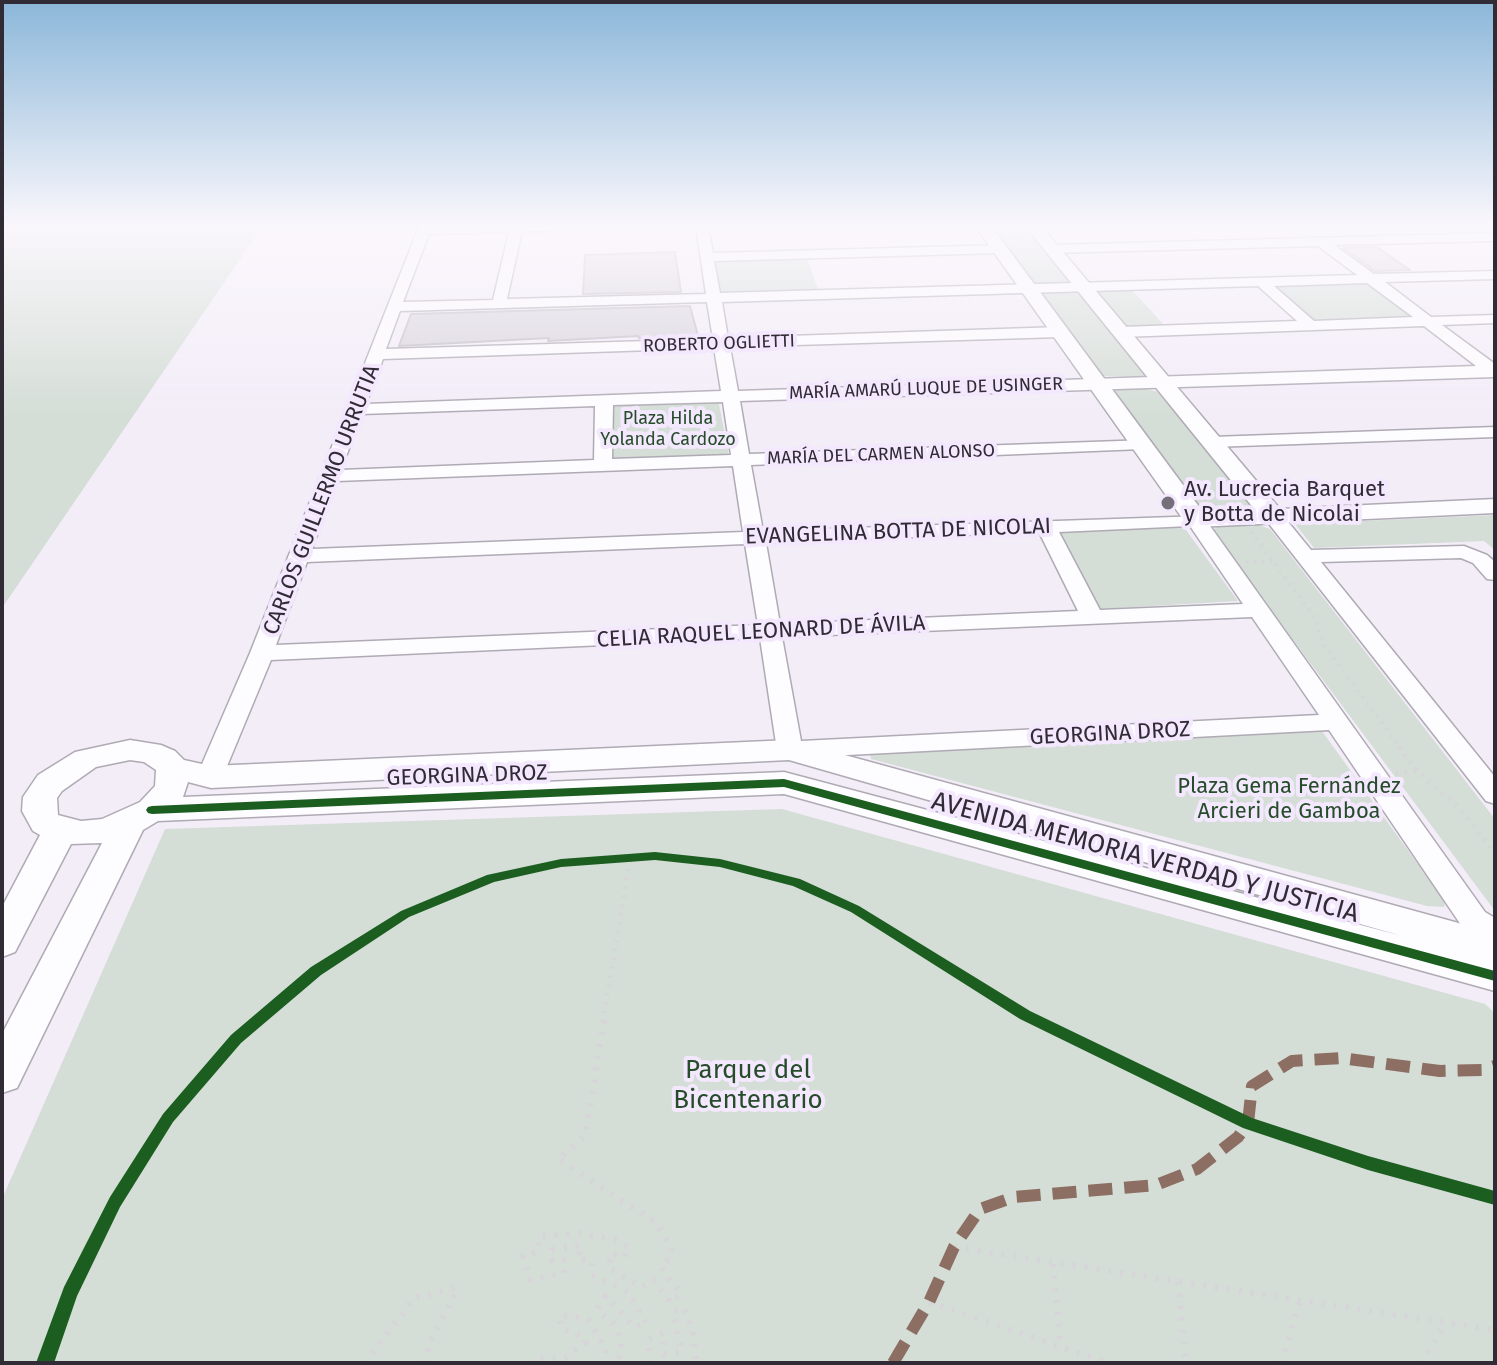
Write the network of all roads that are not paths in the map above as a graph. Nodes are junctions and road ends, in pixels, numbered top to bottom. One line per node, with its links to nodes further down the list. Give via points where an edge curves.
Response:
1 (402, 291): 11 (street, CARLOS GUILLERMO URRUTIA)
2 (502, 291): 10 (street)
3 (713, 291): 9 (street)
4 (745, 291): 9 (street)
5 (1030, 291): 15 (street)
6 (1087, 291): 16 (street)
7 (1272, 291): 14 (street)
8 (1389, 291): 13 (street)
9 (714, 298): 10 (street); 17 (street)
10 (499, 304): 11 (street)
11 (396, 307): 18 (street, CARLOS GUILLERMO URRUTIA)
12 (1495, 319): 13 (street)
13 (1428, 321): 14 (street); 19 (street)
14 (1310, 325): 16 (street)
15 (1061, 332): 17 (street, ROBERTO OGLIETTI); 21 (street)
16 (1121, 332): 20 (street)
17 (722, 344): 18 (street, ROBERTO OGLIETTI); 22 (street)
18 (378, 354): 24 (street, CARLOS GUILLERMO URRUTIA)
19 (1494, 371): 20 (street, MARÍA AMARÚ LUQUE DE USINGER)
20 (1161, 381): 21 (street, MARÍA AMARÚ LUQUE DE USINGER); 26 (street)
21 (1099, 384): 22 (street, MARÍA AMARÚ LUQUE DE USINGER); 27 (street)
22 (730, 396): 23 (street, MARÍA AMARÚ LUQUE DE USINGER); 28 (street)
23 (604, 402): 24 (street, MARÍA AMARÚ LUQUE DE USINGER); 29 (street)
24 (357, 409): 30 (street, CARLOS GUILLERMO URRUTIA)
25 (1495, 432): 26 (street)
26 (1212, 442): 32 (street)
27 (1142, 444): 28 (street, MARÍA DEL CARMEN ALONSO); 33 (street)
28 (741, 461): 29 (street, MARÍA DEL CARMEN ALONSO); 35 (street)
29 (603, 466): 30 (street, MARÍA DEL CARMEN ALONSO)
30 (332, 476): 36 (street, CARLOS GUILLERMO URRUTIA)
31 (1495, 506): 32 (street, EVANGELINA BOTTA DE NICOLAI)
32 (1273, 516): 33 (street, EVANGELINA BOTTA DE NICOLAI); 37 (street)
33 (1196, 520): 34 (street, EVANGELINA BOTTA DE NICOLAI); 39 (street)
34 (1046, 526): 35 (street, EVANGELINA BOTTA DE NICOLAI); 40 (street)
35 (755, 537): 36 (street, EVANGELINA BOTTA DE NICOLAI); 41 (street)
36 (300, 556): 42 (street, CARLOS GUILLERMO URRUTIA)
37 (1307, 556): 38 (street, via 1464,552); 47 (street)
38 (1495, 574)
39 (1259, 610): 40 (street, CELIA RAQUEL LEONARD DE ÁVILA); 43 (street)
40 (1092, 617): 41 (street, CELIA RAQUEL LEONARD DE ÁVILA)
41 (770, 632): 42 (street, CELIA RAQUEL LEONARD DE ÁVILA); 44 (street)
42 (262, 653): 46 (street, CARLOS GUILLERMO URRUTIA)
43 (1338, 722): 44 (street, GEORGINA DROZ); 50 (street, via 1474,920)
44 (787, 766): 46 (street, GEORGINA DROZ); 48 (street, GEORGINA DROZ); 52 (street, AVENIDA MEMORIA VERDAD Y JUSTICIA); 53 (street, AVENIDA MEMORIA VERDAD Y JUSTICIA)
45 (173, 768): 46 (street, GEORGINA DROZ); 48 (street, via 171,789); 49 (street, GEORGINA DROZ, via 150,752 130,750 86,759 66,770 40,797 45,823)
46 (212, 774)
47 (1495, 795)
48 (141, 816): 49 (street, GEORGINA DROZ, via 105,831); 54 (street)
49 (60, 831): 51 (street)
50 (1495, 933)
51 (2, 942)
52 (1495, 948)
53 (1495, 976)
54 (2, 1075)

